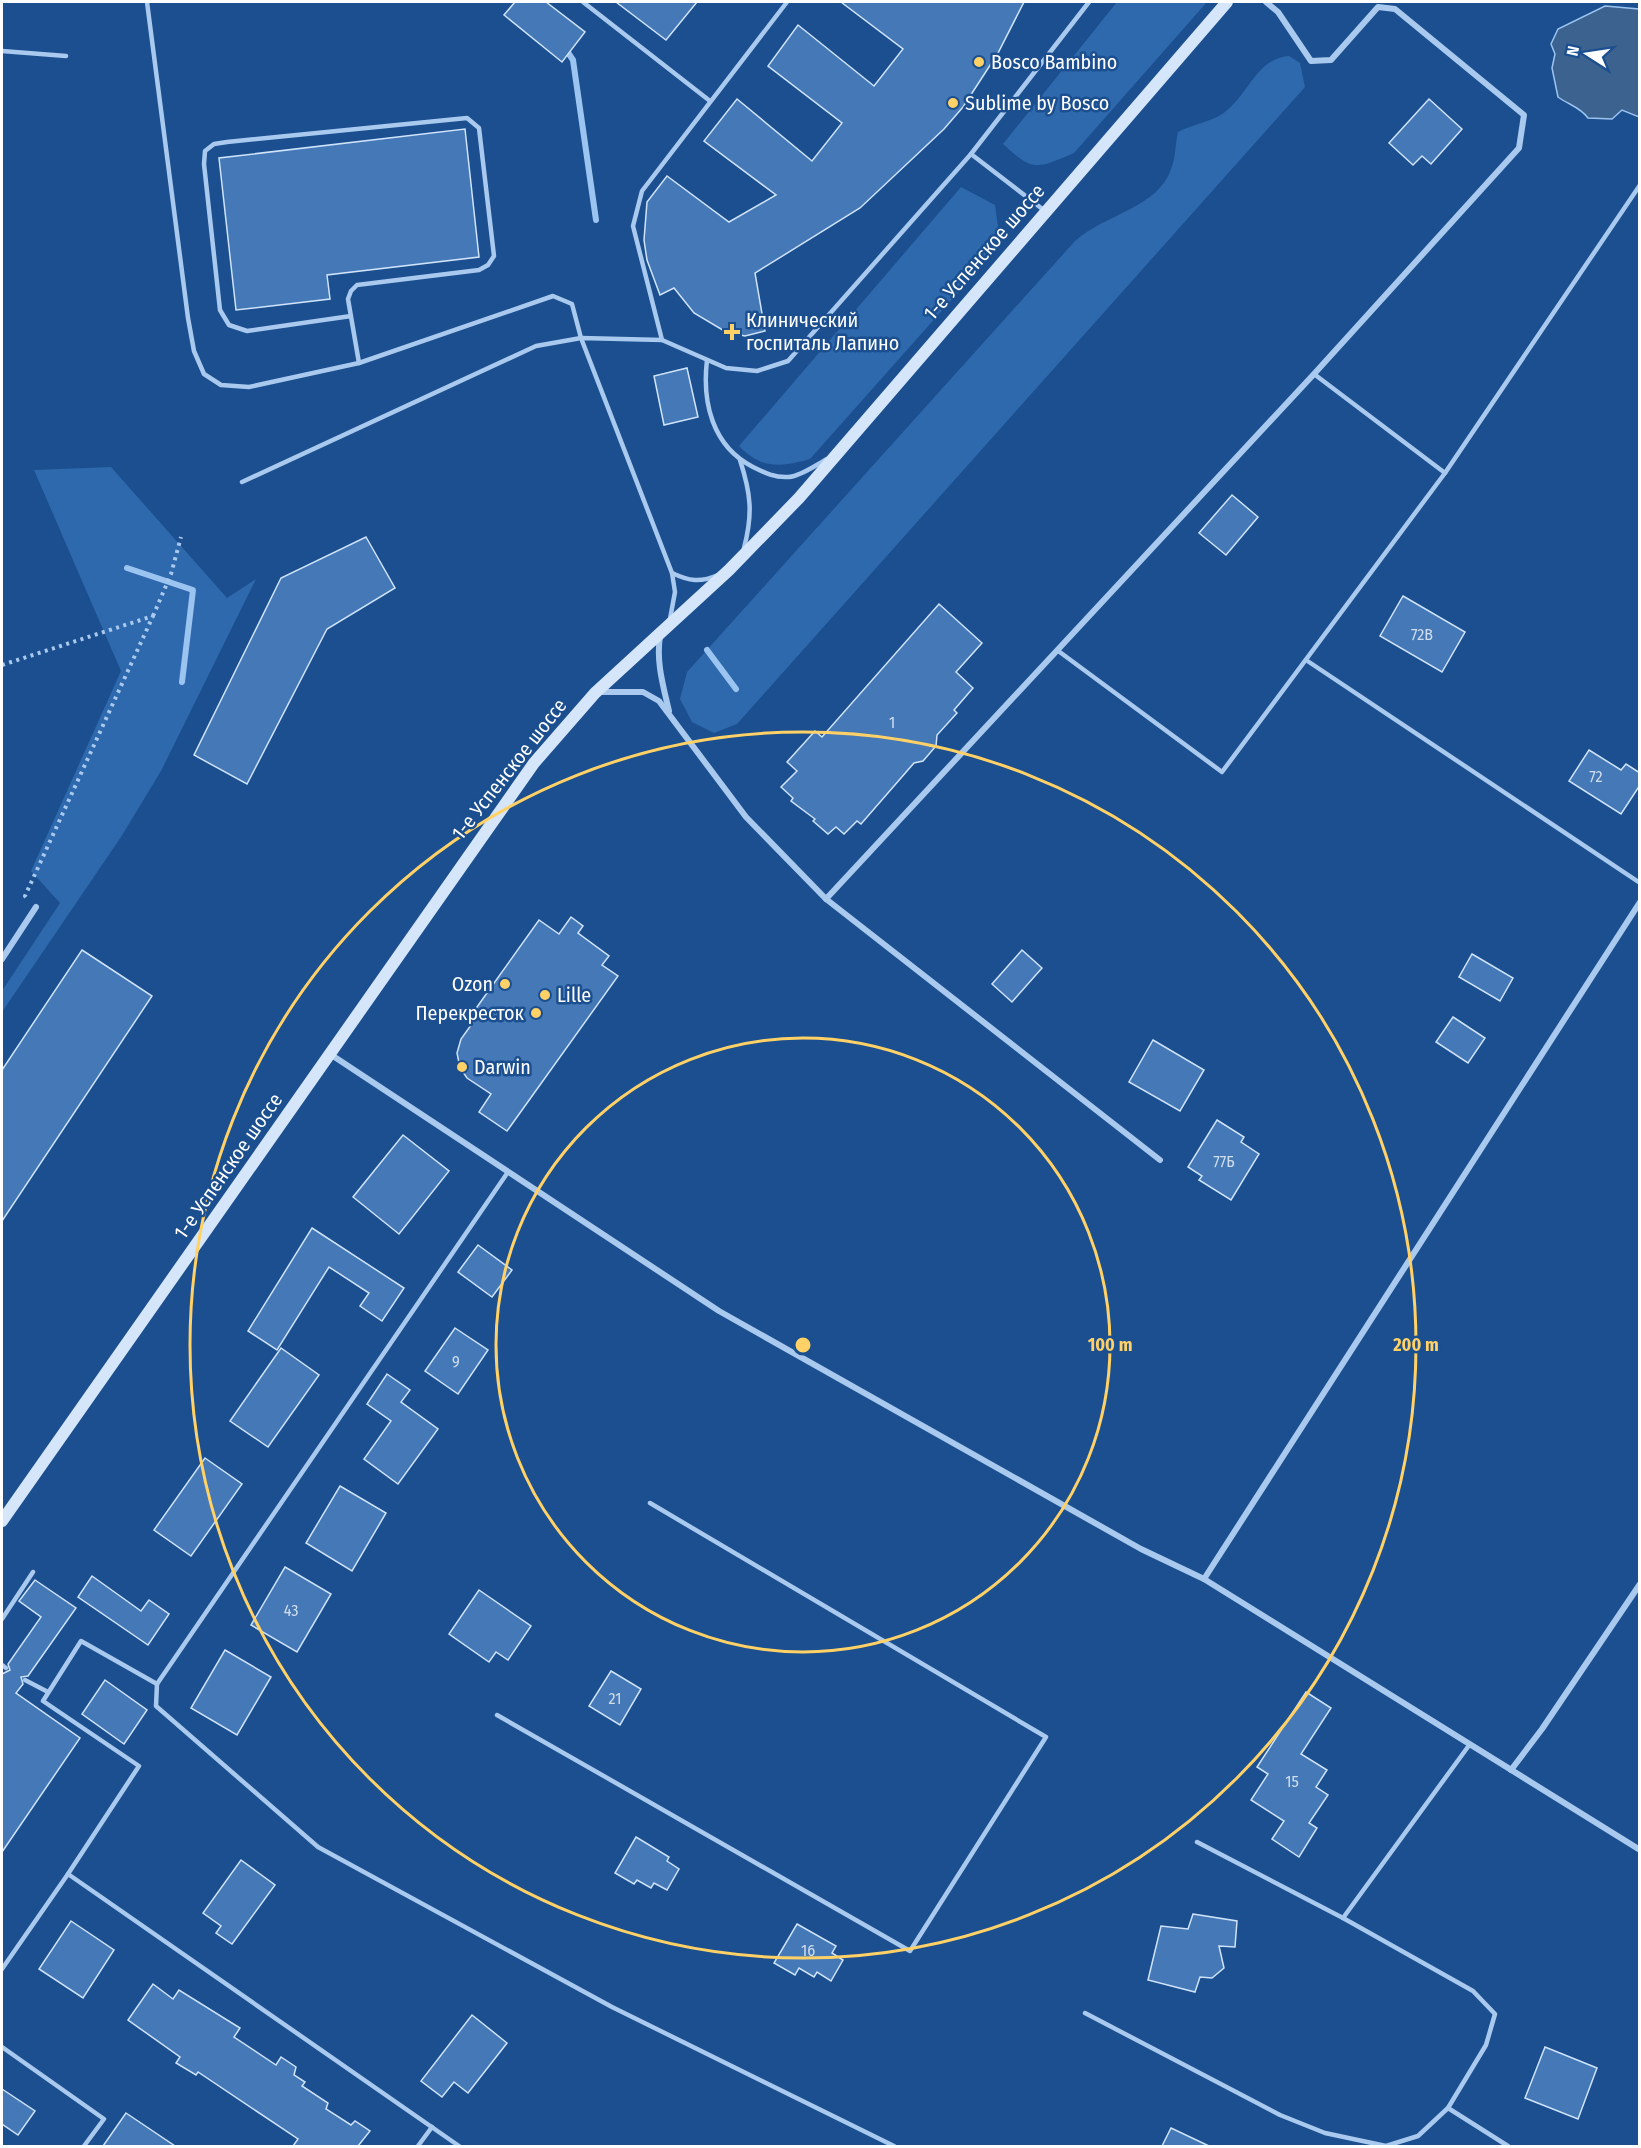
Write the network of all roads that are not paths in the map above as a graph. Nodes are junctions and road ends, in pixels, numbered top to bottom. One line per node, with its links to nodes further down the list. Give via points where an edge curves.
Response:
1 (147, 2): 17 (lane, via 188,318 194,351 204,374 221,385 249,387)
2 (583, 2): 9 (lane)
3 (788, 2): 9 (lane)
4 (1089, 2): 10 (lane)
5 (1227, 2): 12 (main road, 1-е Успенское шоссе)
6 (1266, 2): 18 (street, via 1278,12 1311,61 1331,60 1378,7 1395,9 1524,115 1519,148)
7 (2, 51): 8 (lane)
8 (66, 56)
9 (710, 101): 15 (lane, via 642,190 633,226)
10 (971, 154): 12 (lane); 16 (lane, via 788,361 757,371 726,368)
11 (1640, 185): 21 (lane)
12 (1045, 211): 19 (main road, 1-е Успенское шоссе)
13 (351, 316): 13 (lane, via 348,299 357,285 479,270 494,256 479,128 467,118 226,142 214,144 206,151 204,164 220,310 229,326 247,331); 17 (lane)
14 (581, 338): 15 (lane); 17 (lane, via 572,304 553,296); 22 (lane, via 536,346); 25 (lane)
15 (662, 340): 16 (lane)
16 (707, 360): 20 (lane, via 704,386 708,414 723,443)
17 (359, 363)
18 (1314, 374): 21 (lane); 27 (street)
19 (834, 455): 20 (lane, via 791,477 772,476); 23 (main road, 1-е Успенское шоссе, via 799,498)
20 (740, 460): 23 (lane, via 751,495 750,526)
21 (1445, 473): 28 (lane)
22 (242, 482)
23 (743, 555): 24 (main road, 1-е Успенское шоссе)
24 (729, 570): 25 (lane, via 706,580 690,581); 26 (main road, 1-е Успенское шоссе)
25 (672, 573): 26 (lane, via 675,592)
26 (664, 631): 29 (main road, 1-е Успенское шоссе); 30 (street, via 658,653)
27 (1057, 650): 28 (lane, via 1222,772); 32 (street)
28 (1306, 660): 31 (lane)
29 (595, 693): 30 (street, via 643,692); 36 (main road, 1-е Успенское шоссе, via 534,763)
30 (670, 714): 32 (street, via 746,817)
31 (1640, 883)
32 (826, 899): 37 (street)
33 (1640, 902): 42 (street)
34 (36, 907): 35 (street)
35 (2, 958)
36 (330, 1054): 38 (street); 40 (main road, 1-е Успенское шоссе)
37 (1160, 1160)
38 (508, 1172): 42 (street, via 719,1311 1141,1549); 46 (lane)
39 (650, 1503): 48 (lane, via 1047,1737 910,1951)
40 (2, 1521)
41 (33, 1572): 44 (lane)
42 (1204, 1579): 49 (street)
43 (1640, 1584): 50 (street, via 1542,1730)
44 (2, 1619)
45 (25, 1680): 47 (lane)
46 (157, 1684): 47 (lane, via 81,1641); 63 (lane, via 156,1706 318,1847 612,2007)
47 (48, 1692): 53 (lane, via 43,1701 140,1766)
48 (497, 1715)
49 (1470, 1744): 50 (street); 54 (lane)
50 (1510, 1770): 52 (street)
51 (1197, 1842): 54 (lane)
52 (1640, 1850)
53 (68, 1874): 55 (lane); 59 (lane)
54 (1343, 1918): 58 (lane, via 1473,1991 1495,2014 1486,2045)
55 (2, 1969)
56 (1085, 2013): 58 (lane, via 1280,2115 1325,2133 1386,2146 1418,2136)
57 (2, 2048): 60 (lane, via 104,2119)
58 (1449, 2108): 64 (lane)
59 (432, 2127): 61 (lane); 62 (lane)
60 (84, 2146)
61 (418, 2146)
62 (459, 2146)
63 (894, 2146)
64 (1508, 2146)

